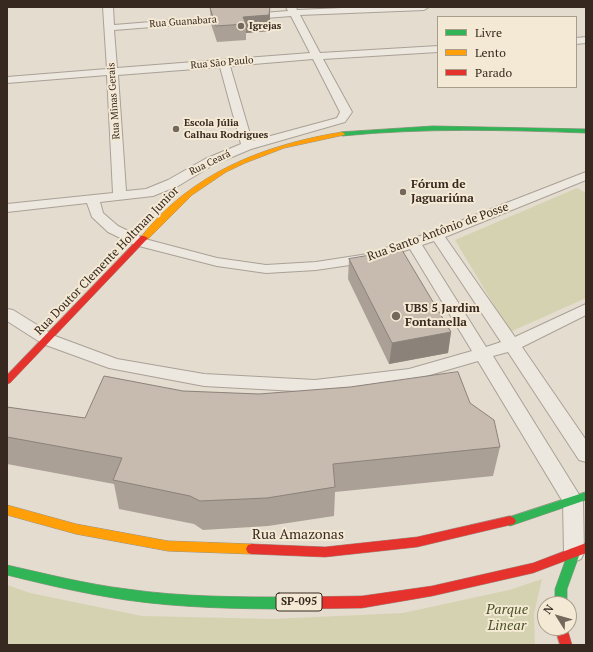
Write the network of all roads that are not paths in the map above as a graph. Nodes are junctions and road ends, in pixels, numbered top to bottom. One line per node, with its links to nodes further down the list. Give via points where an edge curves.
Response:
1 (108, 7): 4 (street, Rua Minas Gerais)
2 (424, 7): 3 (street, Rua Guanabara)
3 (293, 10): 4 (street, Rua Guanabara); 6 (street)
4 (109, 28): 8 (street, Rua Minas Gerais)
5 (437, 49): 6 (street, Rua São Paulo)
6 (317, 56): 7 (street, Rua São Paulo); 11 (street, Rua Ceará, via 346,112 341,120)
7 (224, 64): 8 (street, Rua São Paulo); 11 (street)
8 (112, 72): 9 (street, Rua São Paulo); 13 (street, Rua Minas Gerais)
9 (7, 80)
10 (586, 131): 17 (street, Rua Doutor Clemente Holtman Junior, via 413,128 336,134 298,142 257,156 217,175 190,192)
11 (247, 146): 13 (street, Rua Ceará, via 148,193)
12 (583, 180): 16 (street, Rua Santo Antônio de Posse)
13 (120, 196): 14 (street, Rua Ceará)
14 (92, 198): 15 (street, Rua Ceará); 17 (street, Rua Santo Antônio de Posse, via 97,214 113,229)
15 (7, 208)
16 (437, 235): 18 (street, Rua Santo Antônio de Posse); 22 (street)
17 (140, 242): 18 (street, Rua Santo Antônio de Posse, via 217,262 266,268 316,266 370,258); 21 (street, Rua Doutor Clemente Holtman Junior)
18 (414, 243): 23 (street)
19 (586, 309): 22 (street)
20 (7, 314): 21 (street)
21 (49, 340): 23 (street, via 115,364 160,374 204,380 315,386 409,375); 24 (street, Rua Doutor Clemente Holtman Junior)
22 (512, 345): 23 (street); 25 (street)
23 (482, 354): 26 (street)
24 (7, 381)
25 (586, 455)
26 (580, 498): 27 (street, Rua Amazonas, via 499,525 417,542 325,552 168,546 76,529); 28 (street)
27 (7, 510)
28 (580, 551): 29 (street, SP-095, via 533,568 432,591 362,602 239,603 145,598 68,585); 30 (street, via 561,589)
29 (7, 570)
30 (561, 596)

